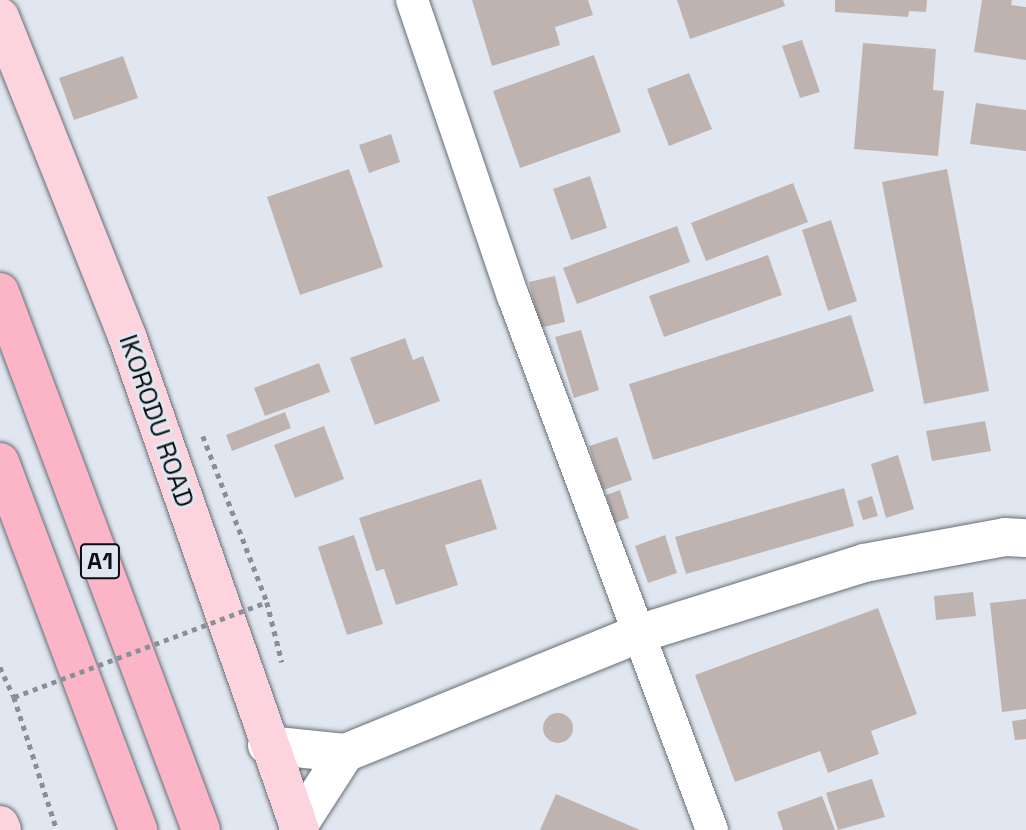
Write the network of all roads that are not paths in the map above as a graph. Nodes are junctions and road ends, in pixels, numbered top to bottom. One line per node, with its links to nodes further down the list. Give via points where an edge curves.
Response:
1 (412, 0): 6 (street, via 513,296)
2 (0, 17): 7 (main road, IKORODU ROAD, via 127,336)
3 (0, 292): 11 (highway, A1)
4 (0, 462): 10 (highway, A1)
5 (1026, 538): 6 (street, via 1005,537 864,564)
6 (638, 634): 8 (street); 12 (street)
7 (267, 746): 8 (street); 9 (main road, IKORODU ROAD)
8 (345, 753): 9 (street)
9 (299, 828)
10 (138, 830)
11 (201, 830)
12 (712, 830)

